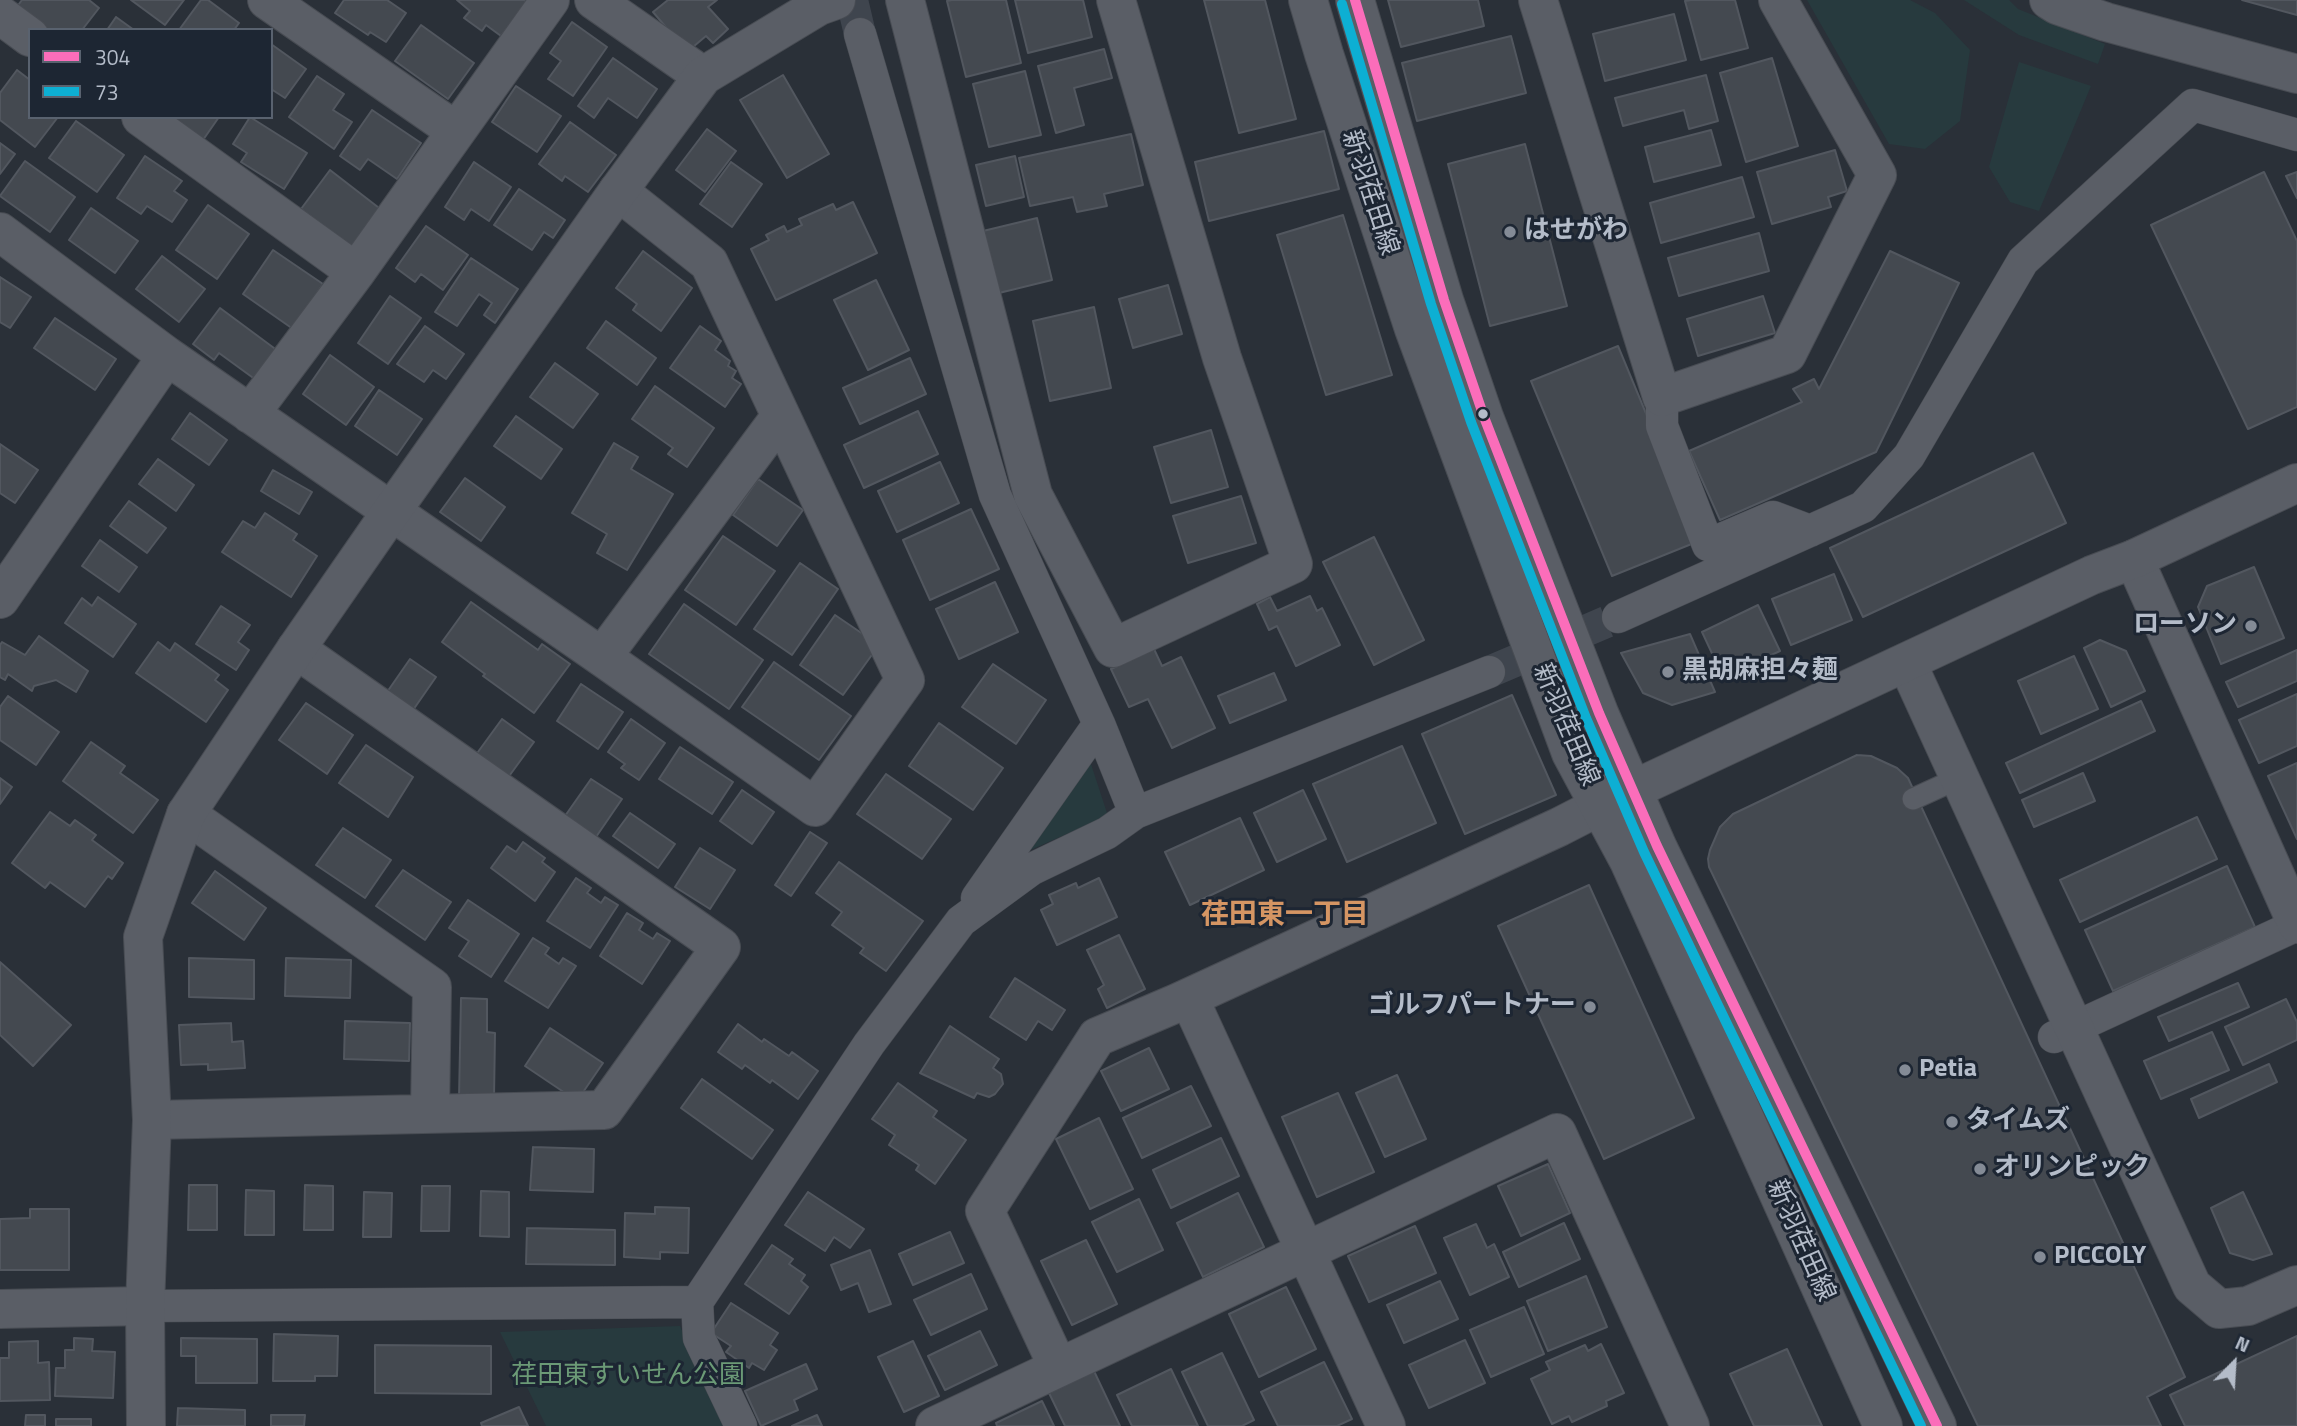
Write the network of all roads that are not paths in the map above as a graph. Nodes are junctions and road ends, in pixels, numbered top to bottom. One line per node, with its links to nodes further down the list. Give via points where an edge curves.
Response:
1 (267, 0): 18 (street)
2 (550, 0): 18 (street)
3 (594, 0): 16 (street)
4 (836, 0): 16 (street)
5 (905, 0): 6 (street, via 1033,495 1113,648 1293,564 1222,358)
6 (1116, 0)
7 (1308, 0): 41 (street, 新羽荏田線, via 1414,329 1571,753)
8 (1355, 0): 39 (street, 新羽荏田線, via 1444,300 1484,417 1599,713)
9 (1538, 0): 24 (street)
10 (1778, 0): 24 (street, via 1877,176 1787,354)
11 (2049, 0): 15 (street, via 2106,22)
12 (0, 15): 14 (street)
13 (860, 34): 37 (street, via 995,495)
14 (28, 36)
15 (2297, 74)
16 (703, 76): 20 (street)
17 (144, 119): 22 (street)
18 (456, 131): 22 (street)
19 (2297, 135): 29 (street, via 2193,105 2024,261 1909,456 1863,508)
20 (618, 191): 26 (street, via 709,263); 28 (street)
21 (0, 232): 23 (street)
22 (356, 272): 25 (street)
23 (167, 356): 25 (street); 31 (street)
24 (1662, 397): 29 (street, via 1662,426 1708,545 1773,517)
25 (250, 414): 28 (street)
26 (781, 416): 34 (street); 34 (street, via 905,680 815,807)
27 (2297, 483): 30 (street)
28 (391, 512): 33 (street); 34 (street)
29 (1810, 531): 32 (street)
30 (2134, 559): 35 (street); 45 (street)
31 (0, 599)
32 (1618, 617)
33 (296, 649): 43 (street); 48 (street, via 721,947 604,1111)
34 (603, 657)
35 (1907, 663): 38 (street); 39 (street)
36 (1489, 672): 42 (street)
37 (1099, 724): 42 (street); 44 (street)
38 (1959, 778): 40 (lane); 47 (street)
39 (1634, 789): 41 (street); 62 (street, 新羽荏田線, via 1657,846)
40 (1913, 799)
41 (1600, 806): 46 (street); 61 (street, 新羽荏田線, via 1629,861)
42 (1135, 813): 44 (street, via 1107,833 1032,869)
43 (186, 814): 48 (street, via 432,987); 49 (street, via 144,937)
44 (961, 921): 52 (street, via 869,1044)
45 (2297, 925): 47 (street)
46 (1189, 998): 50 (street); 55 (street, via 1097,1037 985,1211)
47 (2064, 1033): 51 (street, via 2192,1286 2219,1309 2248,1306)
48 (430, 1113): 49 (street)
49 (152, 1120): 53 (street)
50 (1304, 1250): 55 (street); 59 (street); 60 (street, via 1557,1133)
51 (2297, 1285)
52 (697, 1302): 53 (street); 57 (street, via 699,1338)
53 (145, 1306): 54 (street); 56 (street)
54 (0, 1309)
55 (1058, 1367): 58 (street)
56 (146, 1426)
57 (741, 1426)
58 (935, 1426)
59 (1386, 1426)
60 (1690, 1426)
61 (1883, 1426)
62 (1937, 1426)

